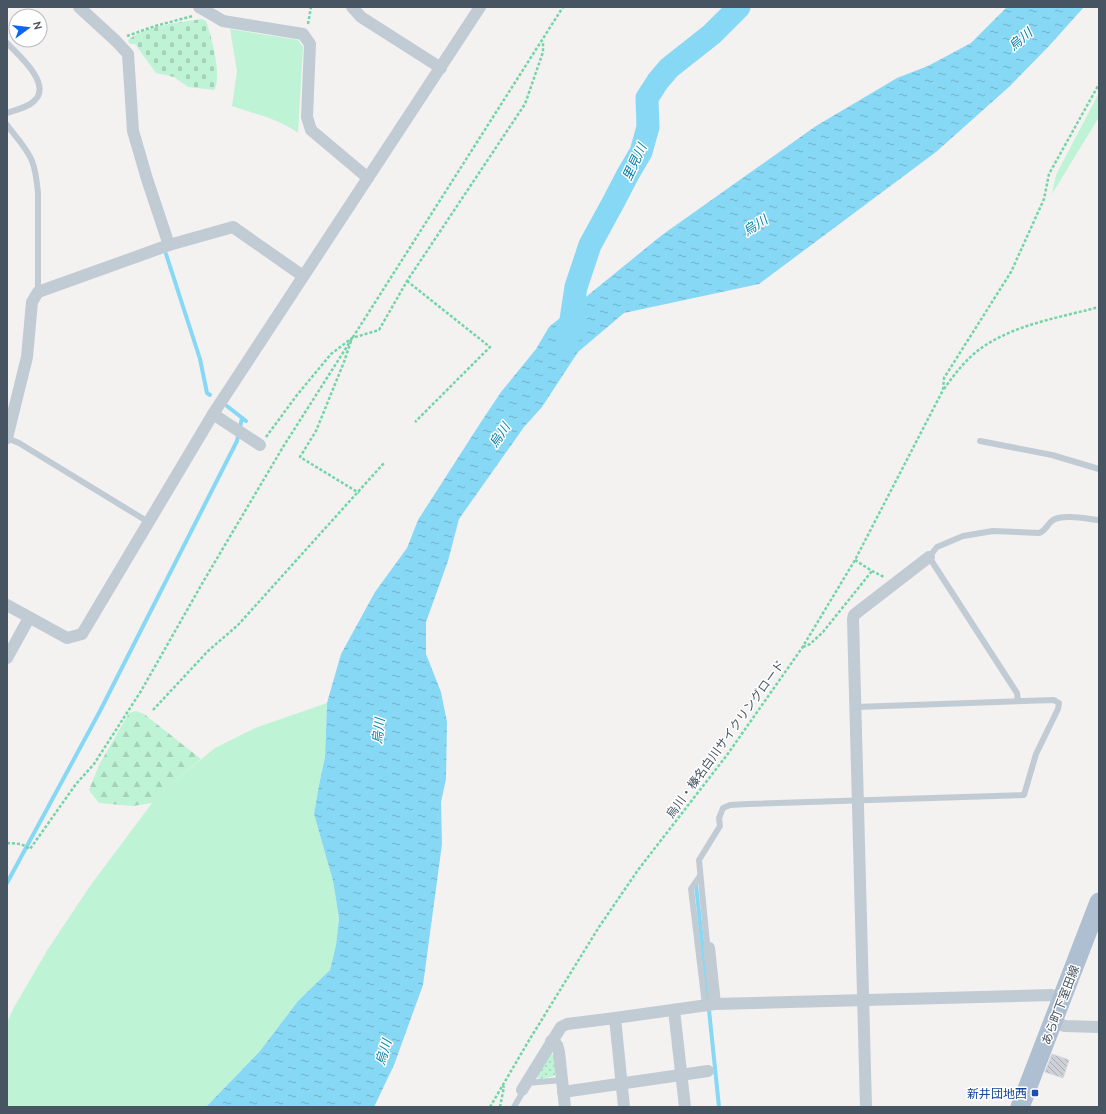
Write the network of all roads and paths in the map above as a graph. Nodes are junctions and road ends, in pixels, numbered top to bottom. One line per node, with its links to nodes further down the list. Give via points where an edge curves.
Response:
1 (79, 7): 9 (street)
2 (311, 7): 7 (path)
3 (352, 7): 11 (street, via 361,17)
4 (480, 7): 11 (street)
5 (563, 7): 8 (path)
6 (204, 10): 7 (street, via 223,21); 9 (path)
7 (304, 34): 15 (street, via 310,44 307,117 310,130)
8 (543, 39): 18 (path, via 543,52 525,104); 21 (path)
9 (116, 41): 16 (street, via 128,54 133,130)
10 (7, 43): 13 (lane, via 35,74 40,93 35,100)
11 (440, 68): 15 (street)
12 (1099, 84): 22 (path, 烏川・榛名白川サイクリングロード, via 1049,174 1044,198 1011,272 944,378)
13 (7, 113)
14 (7, 124): 19 (lane, via 29,155 37,181)
15 (368, 178): 17 (street)
16 (169, 245): 17 (street, via 233,227); 19 (street)
17 (303, 276): 23 (street)
18 (407, 281): 21 (path, via 379,330); 24 (path, via 490,347)
19 (38, 292): 25 (street, via 32,302 27,357)
20 (1099, 307): 22 (path, 烏川・榛名白川サイクリングロード, via 1040,322 990,342 960,368)
21 (352, 338): 27 (path, via 331,354 312,376); 30 (path, via 316,432 300,457); 43 (path, via 283,447 141,691 94,764 76,784 30,849 21,844)
22 (943, 390): 34 (path, 烏川・榛名白川サイクリングロード)
23 (213, 414): 27 (street); 32 (street)
24 (415, 422)
25 (7, 438): 32 (lane)
26 (980, 441): 29 (lane, via 1052,454)
27 (260, 445)
28 (384, 463): 30 (path)
29 (1099, 468)
30 (359, 493): 41 (path, via 238,625 208,651)
31 (1099, 520): 33 (lane, via 1061,518 1054,520 1039,533 993,531 963,536 937,547)
32 (150, 523): 36 (street, via 82,634 67,638)
33 (929, 557): 39 (lane, via 1017,693); 40 (street, via 854,615)
34 (855, 560): 37 (path, 烏川・榛名白川サイクリングロード); 37 (path, via 872,571 823,632)
35 (7, 605): 36 (street)
36 (29, 618): 38 (street)
37 (802, 648): 60 (path, 烏川・榛名白川サイクリングロード, via 727,755 638,870 599,927)
38 (7, 658)
39 (1018, 701): 40 (lane); 42 (lane, via 1054,700 1059,703 1036,754 1024,795)
40 (856, 707): 42 (street)
41 (153, 710)
42 (858, 800): 44 (lane, via 730,805 723,808 719,818 720,826 698,860); 49 (street)
43 (7, 843)
44 (700, 876): 46 (lane); 46 (lane, via 691,889)
45 (1099, 902): 48 (main road, あら町下室田線)
46 (701, 930): 47 (lane); 50 (lane)
47 (709, 948): 50 (street)
48 (1061, 998): 49 (street, via 1051,995); 53 (main road, あら町下室田線)
49 (863, 1000): 50 (street); 69 (street)
50 (710, 1005): 51 (street)
51 (674, 1010): 52 (street); 57 (street)
52 (615, 1018): 55 (street, via 561,1026); 59 (street)
53 (1053, 1022): 54 (street, via 1064,1026); 70 (main road, あら町下室田線)
54 (1099, 1027)
55 (551, 1041): 58 (street, via 557,1045); 61 (street)
56 (708, 1071): 57 (street)
57 (681, 1076): 59 (street); 68 (street)
58 (562, 1080): 61 (lane); 62 (street)
59 (622, 1084): 62 (street); 67 (street)
60 (502, 1086): 63 (path, 烏川・榛名白川サイクリングロード); 64 (path, 烏川・榛名白川サイクリングロード, via 504,1087)
61 (524, 1086): 65 (lane)
62 (563, 1092): 66 (street)
63 (490, 1107)
64 (500, 1107)
65 (514, 1107)
66 (564, 1107)
67 (624, 1107)
68 (685, 1107)
69 (866, 1107)
70 (1020, 1107)

